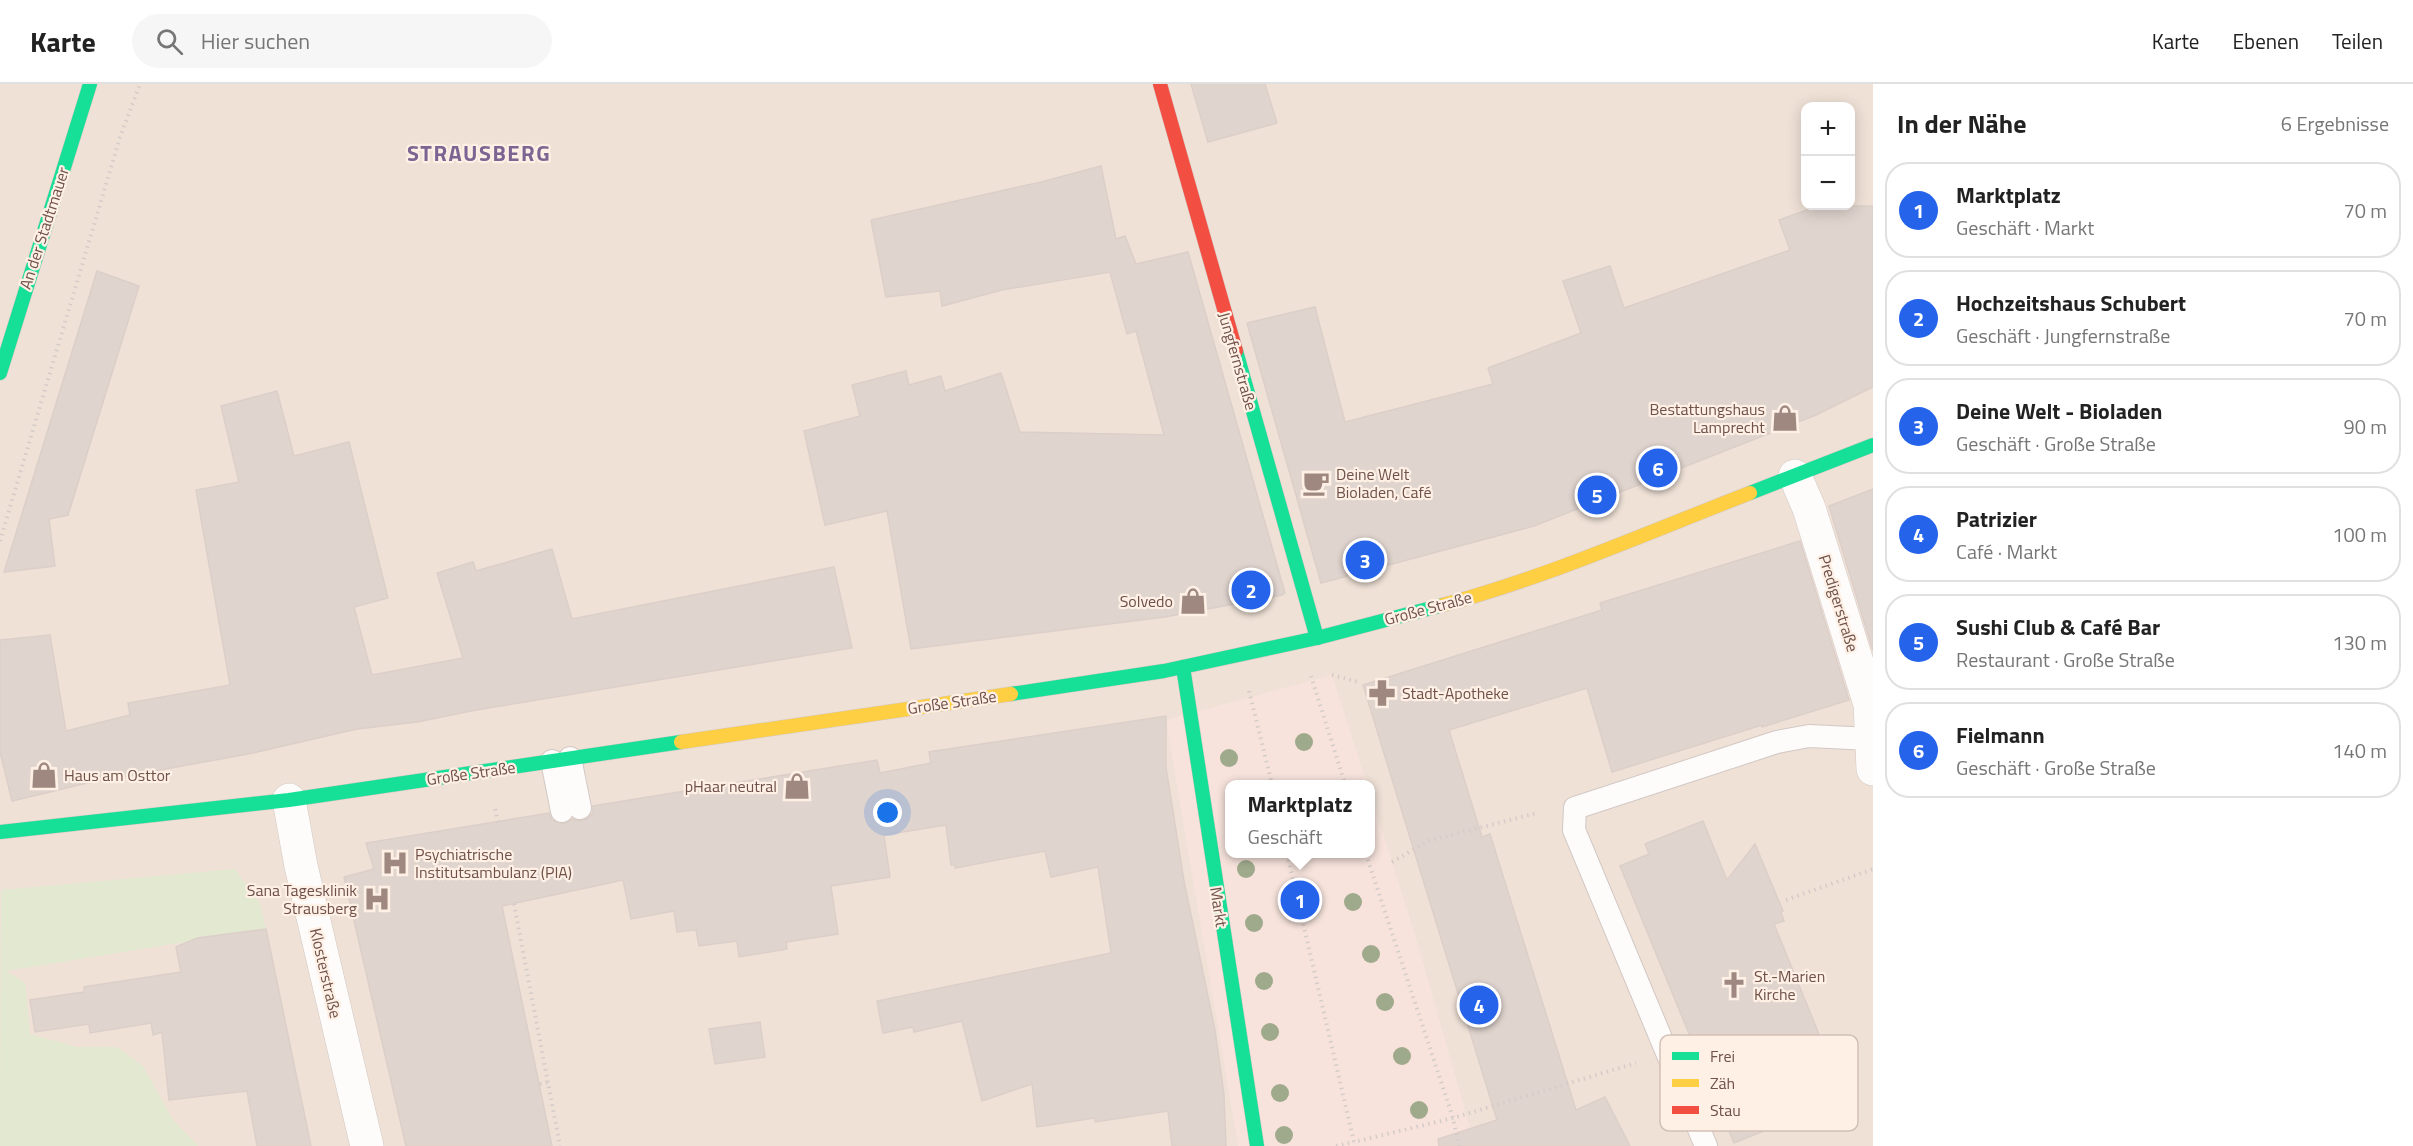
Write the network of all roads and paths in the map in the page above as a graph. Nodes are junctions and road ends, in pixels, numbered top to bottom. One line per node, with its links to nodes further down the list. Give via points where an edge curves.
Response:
1 (90, 84): 4 (street, An der Stadtmauer)
2 (140, 84): 7 (path, via 120,137)
3 (1160, 84): 8 (street, Jungfernstraße)
4 (0, 373)
5 (1873, 445): 6 (street, Große Straße)
6 (1795, 476): 8 (street, Große Straße, via 1472,597); 14 (street, Predigerstraße, via 1809,508 1870,704)
7 (0, 541)
8 (1317, 638): 9 (street, Große Straße)
9 (1299, 642): 10 (street, Große Straße); 17 (path)
10 (1240, 655): 11 (street, Große Straße); 16 (path)
11 (1183, 667): 15 (street, Große Straße); 39 (street, Markt)
12 (1332, 675): 13 (path)
13 (1358, 682)
14 (1872, 754): 30 (lane, via 1809,736 1777,742 1575,808 1574,830)
15 (561, 760): 18 (street, Große Straße); 20 (lane)
16 (1271, 780)
17 (1344, 780)
18 (289, 800): 23 (street, Große Straße); 37 (street, Klosterstraße)
19 (495, 808): 22 (path)
20 (571, 809)
21 (1537, 813): 26 (path, via 1428,841)
22 (498, 822)
23 (0, 832)
24 (1288, 858): 36 (path)
25 (1367, 858): 34 (path)
26 (1392, 862)
27 (1873, 868): 28 (path)
28 (1786, 900)
29 (514, 904): 32 (path)
30 (1660, 1039)
31 (1660, 1053): 34 (path)
32 (548, 1082): 33 (path); 38 (path)
33 (540, 1084)
34 (1453, 1119): 36 (path); 41 (path)
35 (1700, 1131): 42 (lane)
36 (1354, 1142): 40 (path)
37 (367, 1146)
38 (560, 1146)
39 (1257, 1146)
40 (1336, 1146)
41 (1459, 1146)
42 (1706, 1146)

